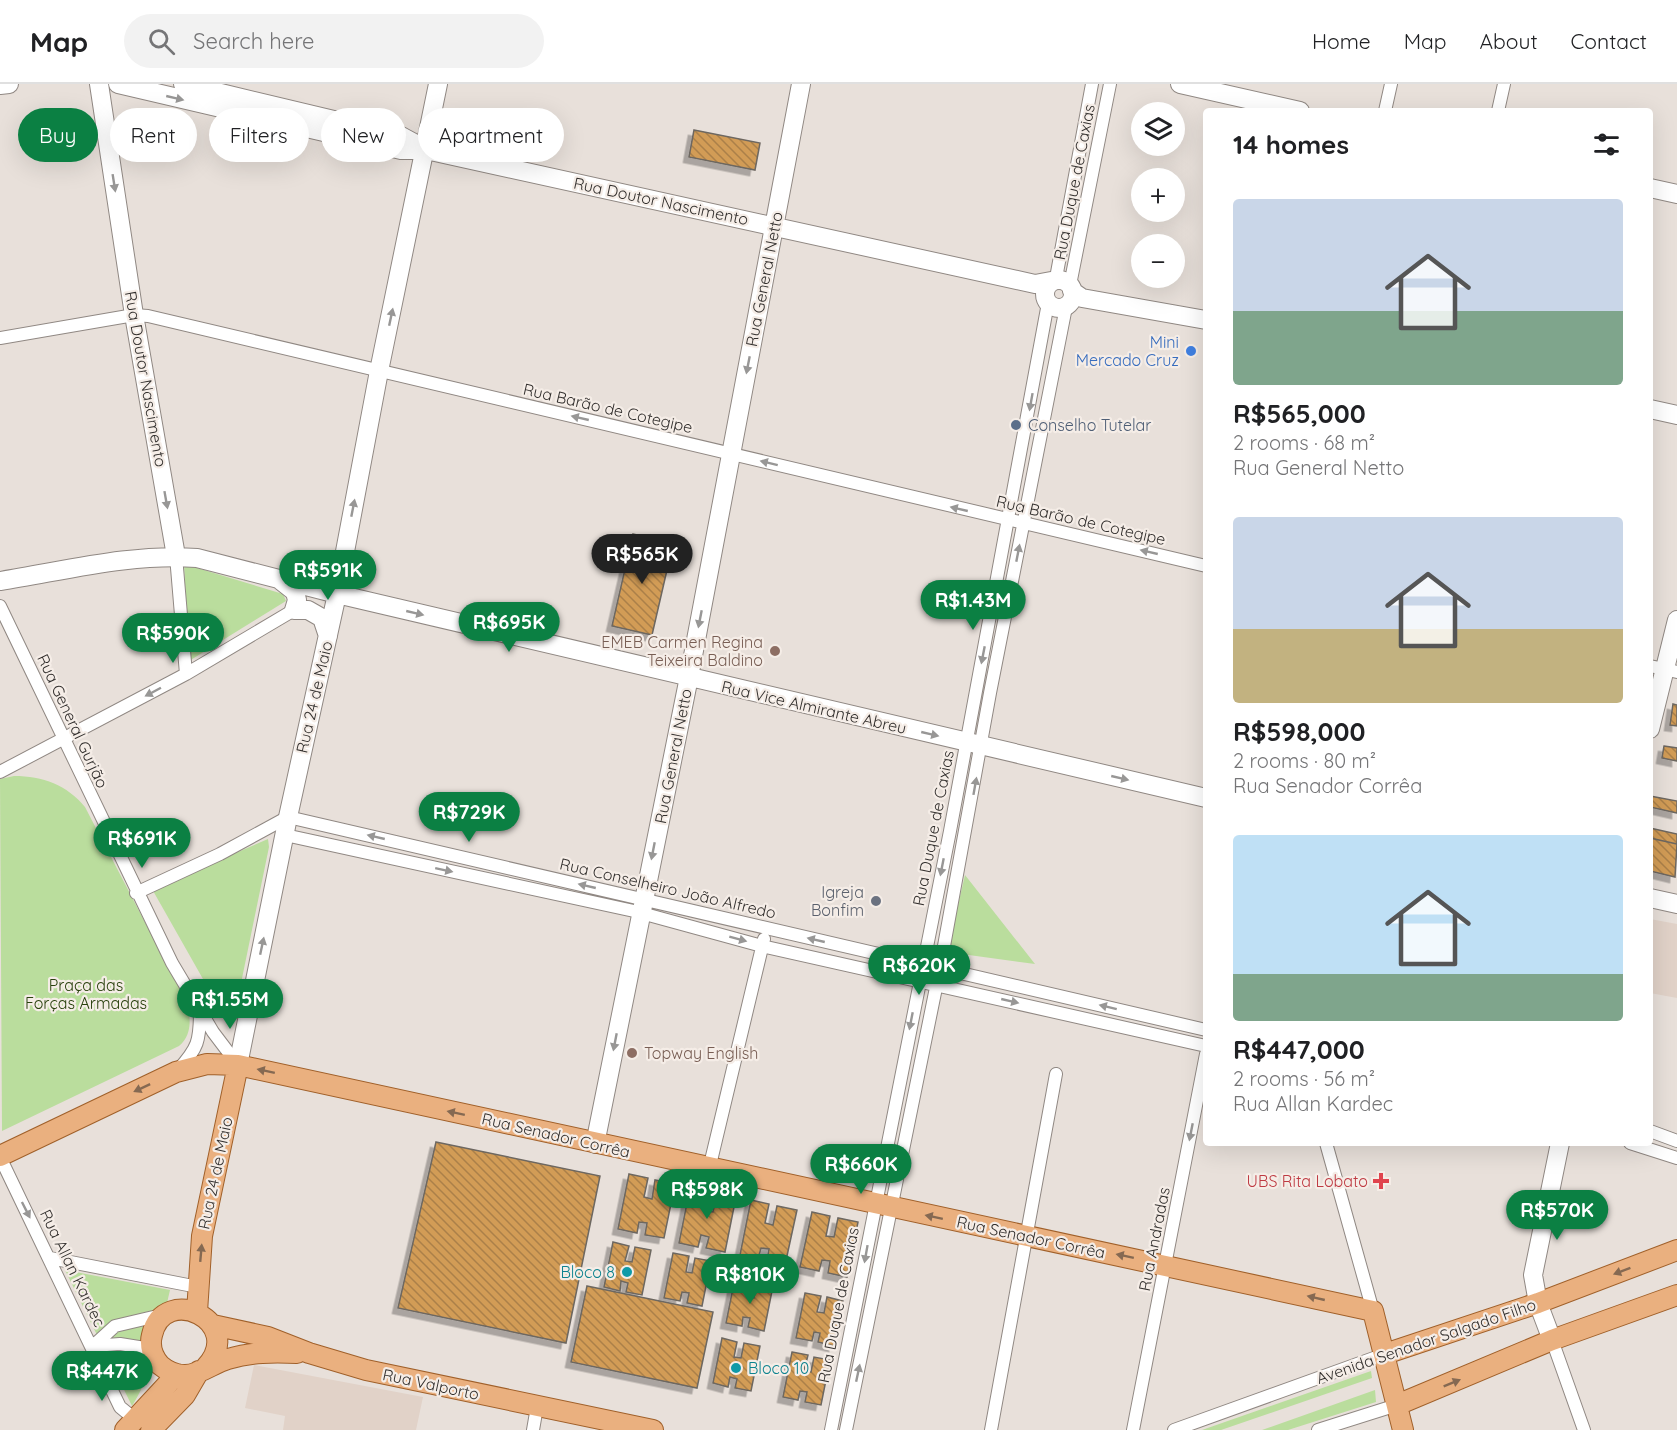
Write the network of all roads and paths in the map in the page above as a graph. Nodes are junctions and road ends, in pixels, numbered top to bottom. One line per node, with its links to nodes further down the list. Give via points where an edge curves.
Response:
1 (9, 84): 12 (street)
2 (99, 84): 33 (street, Rua Doutor Nascimento, one-way to 33)
3 (118, 84): 20 (street, Rua Doutor Nascimento, one-way to 20, via 401,150)
4 (183, 84): 19 (street, Rua Doutor Nascimento, via 401,136)
5 (438, 84): 13 (street, Rua 24 de Maio)
6 (801, 84): 30 (street, Rua General Netto)
7 (1092, 84): 17 (street, Rua Duque de Caxias)
8 (1110, 84): 18 (street, Rua Duque de Caxias)
9 (1180, 84): 14 (street)
10 (1391, 84): 15 (street)
11 (1504, 84): 16 (street)
12 (0, 85)
13 (434, 108)
14 (1287, 108)
15 (1387, 108)
16 (1499, 108)
17 (1087, 114): 18 (street); 21 (street, Rua Duque de Caxias)
18 (1103, 117): 22 (street, Rua Duque de Caxias)
19 (418, 146)
20 (418, 150)
21 (1080, 150): 22 (street); 25 (street, Rua Duque de Caxias)
22 (1096, 153): 26 (street, Rua Duque de Caxias)
23 (423, 162): 36 (street, Rua 24 de Maio, one-way to 23)
24 (482, 162): 30 (street, Rua Doutor Nascimento)
25 (1075, 181): 26 (street); 29 (street, Rua Duque de Caxias)
26 (1090, 184): 31 (street, Rua Duque de Caxias)
27 (1653, 189): 28 (street)
28 (1677, 194)
29 (1068, 220): 31 (street); 32 (street, Rua Duque de Caxias)
30 (775, 225): 32 (street, Rua Doutor Nascimento); 42 (street, Rua General Netto, one-way to 42)
31 (1082, 225): 32 (street, Rua Duque de Caxias)
32 (1060, 293): 34 (street, Rua Doutor Nascimento); 37 (street, Rua Duque de Caxias); 38 (street, Rua Duque de Caxias)
33 (134, 315): 35 (street, Rua Barão de Cotegipe); 36 (street, Rua Barão de Cotegipe); 46 (street, Rua Doutor Nascimento, one-way to 46)
34 (1203, 319)
35 (0, 338)
36 (379, 371): 42 (street, Rua Barão de Cotegipe, one-way to 36); 52 (street, Rua 24 de Maio, one-way to 36)
37 (1036, 371): 38 (street); 41 (street, Rua Duque de Caxias, one-way to 41)
38 (1054, 375): 43 (street, Rua Duque de Caxias)
39 (1653, 410): 40 (street)
40 (1677, 415)
41 (1022, 451): 43 (street); 44 (street, Rua Duque de Caxias)
42 (730, 453): 44 (street, Rua Barão de Cotegipe, one-way to 42); 59 (street, Rua General Netto, one-way to 59)
43 (1038, 454): 45 (street, Rua Duque de Caxias)
44 (1009, 520): 45 (street, Rua Barão de Cotegipe); 50 (street, Rua Duque de Caxias)
45 (1024, 524): 47 (street, Rua Barão de Cotegipe, one-way to 45); 51 (street, Rua Duque de Caxias, one-way to 45)
46 (176, 556): 48 (street, Rua Vice Almirante Abreu); 49 (street, Rua Vice Almirante Abreu); 58 (street, Rua Doutor Nascimento)
47 (1203, 565)
48 (277, 579): 52 (street, Rua Vice Almirante Abreu); 54 (street, via 295,592)
49 (0, 581)
50 (996, 590): 51 (street); 60 (street, Rua Duque de Caxias, one-way to 60)
51 (1010, 593): 61 (street, Rua Duque de Caxias)
52 (337, 594): 56 (street, Rua 24 de Maio); 59 (street, Rua Vice Almirante Abreu, one-way to 59)
53 (0, 606): 63 (street, Rua General Gurjão)
54 (294, 610): 56 (street, via 308,610 322,618); 58 (street)
55 (1677, 620): 57 (street)
56 (328, 637): 67 (street, Rua 24 de Maio)
57 (1664, 669): 62 (street)
58 (186, 674): 63 (street, one-way to 63)
59 (689, 677): 64 (street, Rua Vice Almirante Abreu, one-way to 64); 78 (street, Rua General Netto, one-way to 78)
60 (976, 691): 61 (street); 64 (street, Rua Duque de Caxias)
61 (990, 693): 64 (street, Rua Duque de Caxias)
62 (1653, 716)
63 (64, 740): 65 (street); 75 (street, Rua General Gurjão)
64 (974, 744): 66 (street, Rua Vice Almirante Abreu, one-way to 66); 68 (street, Rua Duque de Caxias); 69 (street, Rua Duque de Caxias, one-way to 64)
65 (0, 772)
66 (1203, 797)
67 (288, 817): 70 (street, Rua 24 de Maio); 71 (street, Rua Conselheiro João Alfredo, one-way to 67); 75 (street)
68 (950, 831): 69 (street); 85 (street, Rua Duque de Caxias, one-way to 85)
69 (966, 834): 86 (street, Rua Duque de Caxias)
70 (285, 835): 73 (street, Rua Conselheiro João Alfredo, one-way to 73); 98 (street, Rua 24 de Maio, one-way to 70)
71 (472, 859): 72 (street, Rua Conselheiro João Alfredo); 73 (street)
72 (527, 872): 74 (street); 78 (street, Rua Conselheiro João Alfredo, one-way to 72)
73 (469, 876): 74 (street, Rua Conselheiro João Alfredo)
74 (523, 887): 78 (street, Rua Conselheiro João Alfredo)
75 (136, 893): 90 (street, Rua General Gurjão)
76 (1653, 899): 77 (street)
77 (1677, 904)
78 (642, 906): 79 (street, Rua Conselheiro João Alfredo); 81 (street, Rua Conselheiro João Alfredo); 106 (street, Rua General Netto, one-way to 106)
79 (712, 916): 80 (street, Rua Conselheiro João Alfredo); 81 (street)
80 (766, 929): 82 (street); 83 (street, Rua Conselheiro João Alfredo, one-way to 80)
81 (708, 931): 82 (street, Rua Conselheiro João Alfredo, one-way to 82)
82 (762, 946): 84 (street, Rua Conselheiro João Alfredo); 112 (street)
83 (849, 948): 84 (street); 85 (street, Rua Conselheiro João Alfredo)
84 (846, 964): 87 (street, Rua Conselheiro João Alfredo)
85 (923, 964): 86 (street, Rua Conselheiro João Alfredo); 87 (street, Rua Duque de Caxias)
86 (940, 968): 88 (street, Rua Duque de Caxias); 89 (street, Rua Conselheiro João Alfredo)
87 (919, 981): 88 (street, Rua Conselheiro João Alfredo); 96 (street, Rua Duque de Caxias, one-way to 96)
88 (937, 985): 92 (street, Rua Conselheiro João Alfredo, one-way to 92); 97 (street, Rua Duque de Caxias)
89 (1072, 998): 91 (street, Rua Conselheiro João Alfredo, one-way to 89); 92 (street)
90 (200, 1010): 98 (street, Rua General Gurjão); 100 (street, via 200,1036 194,1053)
91 (1131, 1012): 93 (street); 94 (street, Rua Conselheiro João Alfredo)
92 (1068, 1014): 93 (street, Rua Conselheiro João Alfredo)
93 (1127, 1028): 95 (street, Rua Conselheiro João Alfredo)
94 (1203, 1029)
95 (1203, 1045)
96 (904, 1055): 97 (street); 102 (street, Rua Duque de Caxias)
97 (921, 1059): 103 (street, Rua Duque de Caxias)
98 (238, 1065): 100 (main road, Rua Senador Corrêa, via 207,1064); 106 (main road, Rua Senador Corrêa, one-way to 98); 118 (main road, Rua 24 de Maio, one-way to 98, via 202,1236)
99 (1203, 1070): 117 (street, Rua Andradas, one-way to 117)
100 (176, 1072): 110 (main road, Rua Senador Corrêa, one-way to 110)
101 (1056, 1074): 114 (street)
102 (896, 1097): 103 (street); 113 (street, Rua Duque de Caxias)
103 (913, 1102): 113 (street, Rua Duque de Caxias)
104 (1653, 1132): 105 (street)
105 (1677, 1141)
106 (595, 1144): 112 (main road, Rua Senador Corrêa)
107 (1327, 1146): 121 (street)
108 (1559, 1146): 120 (street, via 1536,1252 1533,1275)
109 (1639, 1146): 111 (street)
110 (0, 1156): 116 (street, Rua Allan Kardec, one-way to 116)
111 (1677, 1158)
112 (709, 1169): 113 (main road, Rua Senador Corrêa)
113 (883, 1206): 114 (main road, Rua Senador Corrêa, one-way to 113); 138 (street, Rua Duque de Caxias, one-way to 138); 139 (street, Rua Duque de Caxias, one-way to 113)
114 (1026, 1236): 117 (main road, Rua Senador Corrêa, one-way to 114); 140 (street)
115 (1677, 1250): 120 (main road, Avenida Senador Salgado Filho, one-way to 120)
116 (50, 1258): 118 (street); 126 (street, Rua Allan Kardec)
117 (1166, 1264): 121 (main road, Rua Senador Corrêa, one-way to 117); 141 (street, Rua Andradas)
118 (198, 1287): 122 (main road, Rua 24 de Maio)
119 (1677, 1294): 125 (main road)
120 (1538, 1303): 125 (street); 129 (main road, Avenida Senador Salgado Filho)
121 (1373, 1311): 129 (main road)
122 (197, 1312): 123 (main road, via 187,1309); 124 (main road)
123 (167, 1313): 126 (street, via 115,1326); 127 (main road, via 154,1328)
124 (213, 1325): 128 (main road, Rua Valporto, via 268,1337); 130 (main road, via 217,1345 211,1361)
125 (1552, 1340): 132 (main road, one-way to 125); 145 (street)
126 (93, 1346): 127 (street, via 120,1344); 134 (street, Rua Allan Kardec, via 120,1407 130,1416)
127 (151, 1349): 131 (main road, via 162,1366)
128 (309, 1353): 130 (main road, via 250,1354); 133 (main road, Rua Valporto, via 366,1370)
129 (1385, 1354): 132 (main road); 142 (street, Avenida Senador Salgado Filho)
130 (202, 1369): 131 (main road); 134 (main road, via 185,1395)
131 (177, 1374): 134 (main road, via 161,1393)
132 (1397, 1405): 143 (street); 144 (main road)
133 (537, 1407): 136 (street); 137 (main road, Rua Valporto)
134 (153, 1424): 135 (main road)
135 (125, 1430)
136 (532, 1430)
137 (654, 1430)
138 (831, 1430)
139 (846, 1430)
140 (991, 1430)
141 (1133, 1430)
142 (1174, 1430)
143 (1318, 1430)
144 (1403, 1430)
145 (1584, 1430)

